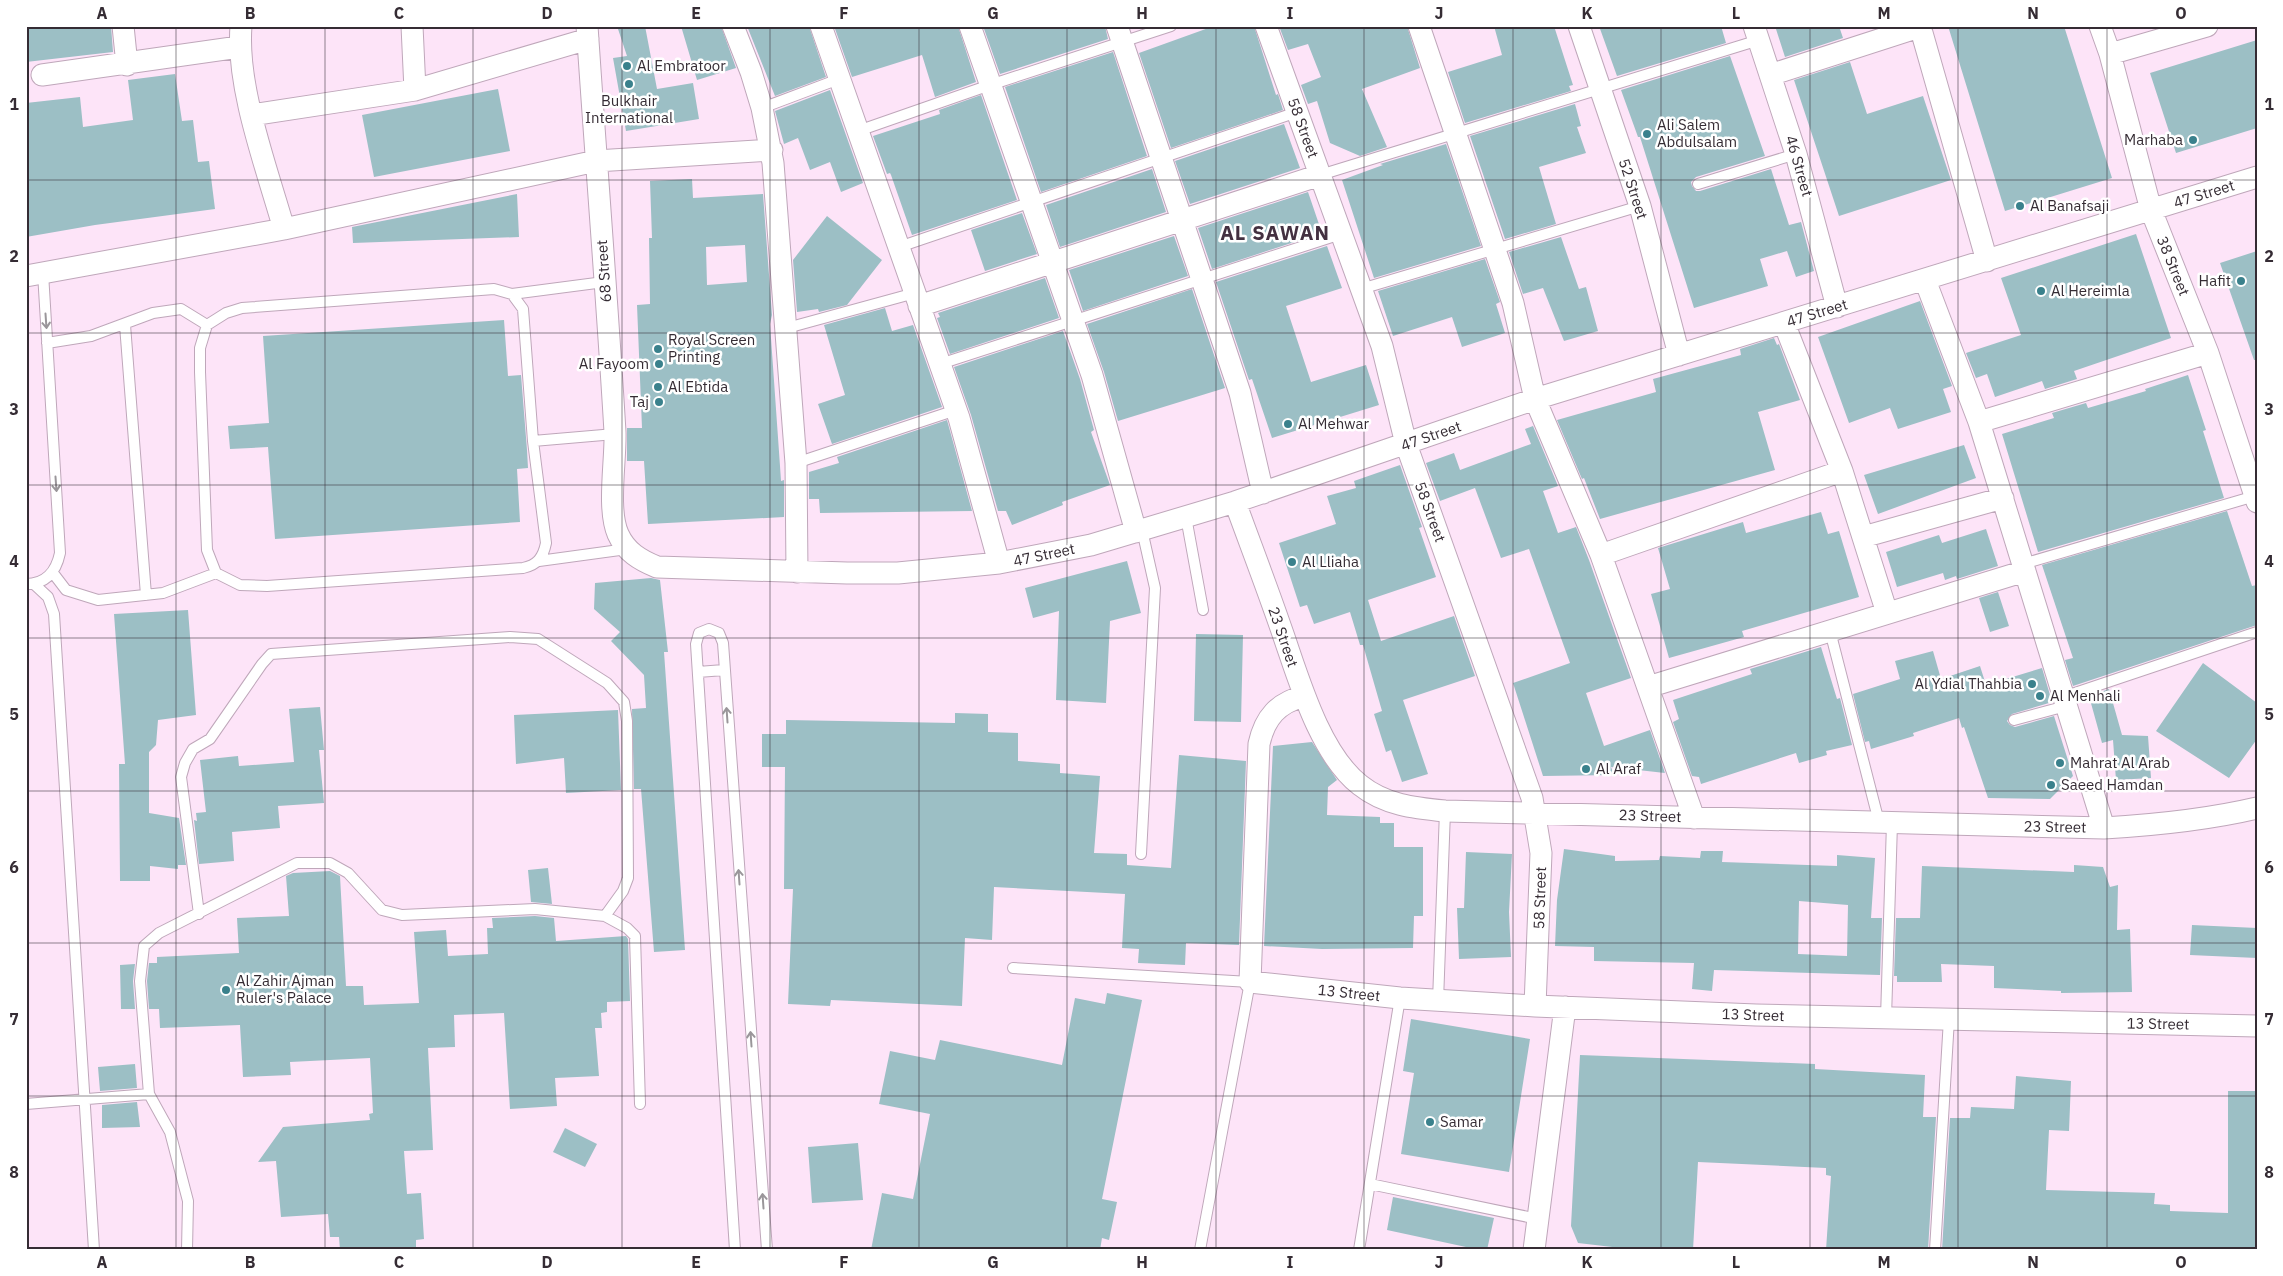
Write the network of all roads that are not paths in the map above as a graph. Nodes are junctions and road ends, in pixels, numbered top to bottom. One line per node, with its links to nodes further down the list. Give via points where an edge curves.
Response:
1 (122, 26): 18 (street)
2 (412, 26): 24 (street)
3 (733, 26): 25 (street)
4 (821, 26): 21 (street)
5 (970, 26): 22 (street)
6 (1171, 26): 15 (lane)
7 (1266, 26): 26 (street, 58 Street)
8 (1419, 26): 29 (street)
9 (1579, 26): 23 (street, 52 Street)
10 (1920, 26): 20 (street); 45 (street)
11 (2100, 26): 17 (street, 38 Street)
12 (2207, 26): 17 (street)
13 (587, 33): 24 (street); 33 (street, 68 Street)
14 (1756, 33): 20 (street, 46 Street); 23 (lane)
15 (1119, 34): 22 (lane); 32 (street)
16 (240, 37): 18 (street); 27 (street)
17 (2110, 54): 39 (street, 38 Street)
18 (127, 64): 19 (street)
19 (42, 75)
20 (1770, 75): 31 (street, 46 Street)
21 (839, 79): 25 (lane); 28 (street)
22 (990, 84): 28 (lane); 37 (street)
23 (1600, 89): 29 (lane); 38 (street, 52 Street)
24 (416, 90): 27 (street)
25 (762, 108): 30 (street)
26 (1297, 112): 32 (lane); 34 (street, 58 Street)
27 (252, 115): 41 (street)
28 (858, 131): 43 (street)
29 (1456, 134): 34 (lane); 44 (street)
30 (772, 150): 33 (street); 59 (street)
31 (1796, 154): 36 (lane); 54 (street, 46 Street)
32 (1161, 158): 37 (lane); 40 (street)
33 (596, 161): 41 (street); 50 (street, 68 Street)
34 (1320, 175): 40 (street); 42 (street, 58 Street)
35 (2257, 177): 39 (street, 47 Street)
36 (1698, 184)
37 (1032, 202): 43 (lane); 46 (street)
38 (1640, 206): 44 (lane); 62 (street, 52 Street)
39 (2151, 210): 45 (street, 47 Street); 61 (street, 38 Street)
40 (1182, 220): 46 (street); 48 (street)
41 (284, 229): 47 (street)
42 (1341, 234): 48 (lane); 51 (street, 58 Street)
43 (898, 247): 53 (street)
44 (1495, 249): 51 (lane); 64 (street, via 1513,303)
45 (1987, 261): 49 (street, 47 Street)
46 (1053, 263): 53 (street); 55 (street)
47 (35, 274): 60 (lane, one-way to 60)
48 (1202, 279): 55 (lane); 72 (street, via 1240,392)
49 (1925, 280): 54 (street, 47 Street); 66 (street)
50 (604, 282): 52 (lane); 67 (street, 68 Street)
51 (1361, 289): 69 (street, 58 Street, via 1382,346)
52 (512, 294): 58 (lane, via 494,290 270,305 242,308); 68 (lane, via 523,309)
53 (917, 300): 59 (lane); 63 (street)
54 (1837, 307): 56 (street, 47 Street)
55 (1073, 321): 63 (lane); 78 (street)
56 (1784, 323): 62 (street, 47 Street); 71 (street)
57 (125, 325): 58 (lane, via 153,313 181,309); 60 (lane, via 91,336); 89 (lane)
58 (206, 325): 87 (lane, via 200,348 206,541)
59 (787, 328): 70 (street)
60 (47, 343): 86 (lane, one-way to 86, via 60,553)
61 (2208, 353): 66 (street); 74 (street, 38 Street)
62 (1680, 355): 64 (street, 47 Street)
63 (940, 364): 65 (street)
64 (1535, 399): 69 (street, 47 Street); 81 (street)
65 (956, 410): 70 (lane); 83 (street)
66 (1979, 422): 73 (street)
67 (615, 434): 68 (lane); 76 (street, 68 Street)
68 (532, 441): 82 (lane, via 546,543)
69 (1406, 444): 72 (street, 47 Street); 102 (street, 58 Street)
70 (796, 463): 85 (street)
71 (1842, 471): 79 (street); 81 (street)
72 (1263, 493): 75 (street, 47 Street)
73 (2002, 498): 79 (street); 84 (street)
74 (2256, 499): 84 (lane)
75 (1235, 502): 77 (street, 47 Street); 97 (street, 23 Street)
76 (614, 515): 80 (street, 47 Street, via 617,533)
77 (1186, 517): 78 (street, 47 Street); 90 (lane)
78 (1139, 531): 83 (street, 47 Street); 106 (lane, via 1155,588)
79 (1863, 537): 91 (street)
80 (627, 548): 82 (lane); 85 (street, 47 Street, via 640,560 657,567)
81 (1601, 555): 96 (street)
82 (539, 561): 87 (lane, via 522,568 267,586 240,585)
83 (999, 563): 85 (street, 47 Street, via 898,573)
84 (2024, 568): 91 (street); 98 (street)
85 (797, 572)
86 (53, 573): 88 (lane); 89 (lane, via 66,590 98,600)
87 (216, 573): 89 (lane, via 163,593)
88 (30, 584): 119 (lane, via 48,597 54,614)
89 (146, 595)
90 (1203, 610)
91 (1887, 613): 92 (street)
92 (1830, 631): 96 (street); 104 (lane)
93 (2257, 632): 98 (lane)
94 (724, 670): 95 (lane); 95 (lane, via 722,637 719,632 709,629 699,633 697,638); 127 (lane, one-way to 94)
95 (698, 672): 126 (lane)
96 (1648, 687): 103 (street)
97 (1304, 696): 101 (street, 23 Street, via 1333,753 1358,784 1394,804); 110 (street, via 1278,707 1268,718 1259,744)
98 (2065, 701): 99 (lane); 105 (street)
99 (2014, 720)
100 (2257, 808): 105 (street, 23 Street, via 2149,826)
101 (1445, 811): 102 (street, 23 Street); 112 (lane)
102 (1536, 813): 103 (street, 23 Street); 113 (street, 58 Street, via 1541,860)
103 (1694, 818): 104 (street, 23 Street)
104 (1885, 822): 105 (street, 23 Street); 115 (lane)
105 (2104, 828)
106 (1141, 854)
107 (199, 914): 108 (lane, via 297,863 330,863 348,873 382,910 402,915 535,909); 108 (lane, via 182,778 185,763 193,749 210,739 271,654 510,637 538,639 607,683 624,702 627,720 628,878); 118 (lane, via 158,934 144,946 140,981)
108 (605, 916): 121 (lane, via 635,936)
109 (1013, 968): 110 (lane)
110 (1250, 982): 111 (street, 13 Street); 128 (lane)
111 (1400, 998): 112 (street, 13 Street); 122 (lane)
112 (1438, 1001): 113 (street, 13 Street)
113 (1536, 1006): 114 (street, 13 Street)
114 (1565, 1007): 115 (street, 13 Street); 123 (street)
115 (1886, 1018): 116 (street, 13 Street)
116 (1948, 1019): 117 (street, 13 Street); 131 (lane)
117 (2257, 1026)
118 (149, 1094): 119 (lane); 125 (lane, via 170,1132 188,1200)
119 (85, 1099): 120 (lane); 124 (lane)
120 (26, 1104)
121 (640, 1104)
122 (1370, 1184): 123 (lane); 129 (lane)
123 (1538, 1220): 130 (street)
124 (94, 1250)
125 (187, 1250)
126 (735, 1250)
127 (767, 1250)
128 (1200, 1250)
129 (1359, 1250)
130 (1534, 1250)
131 (1935, 1250)

